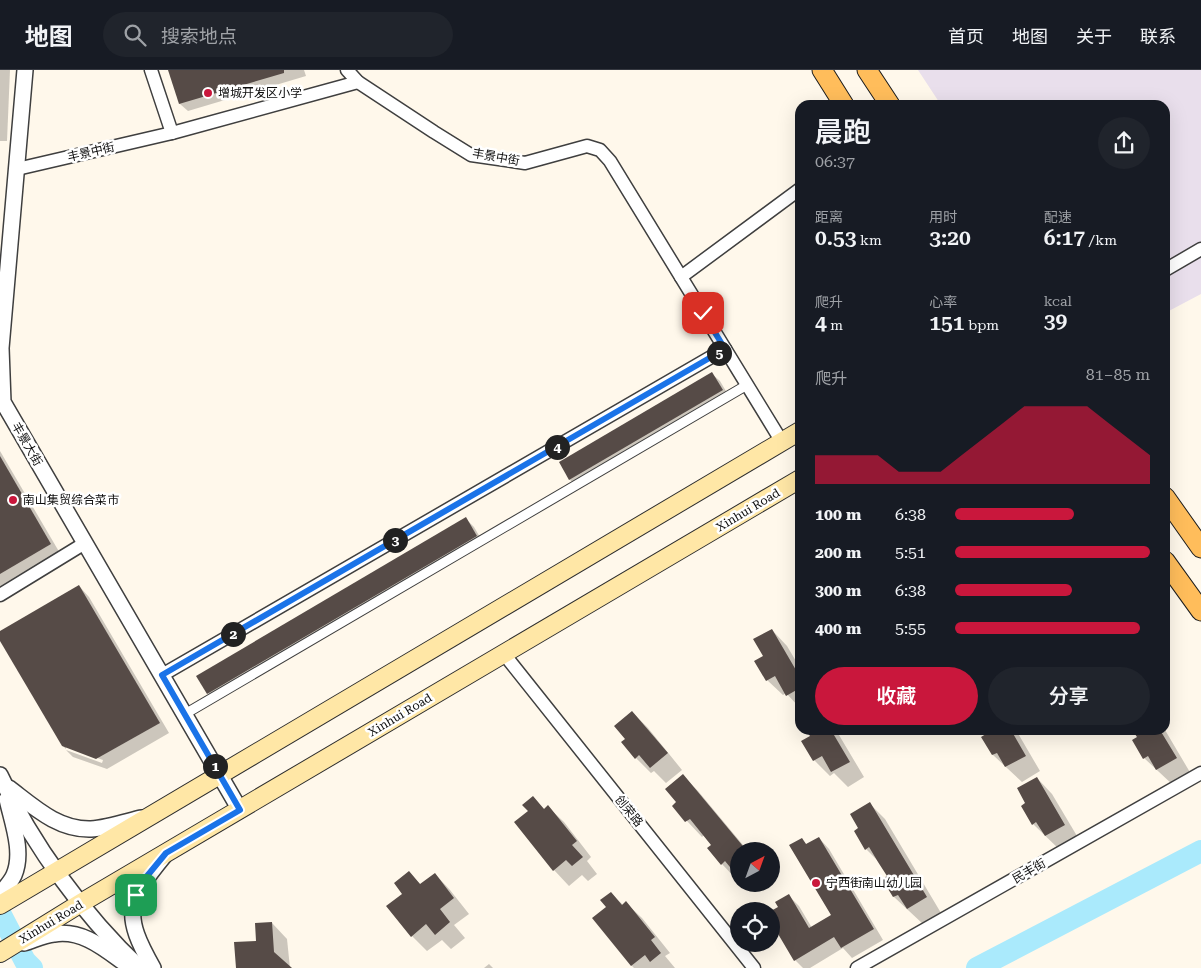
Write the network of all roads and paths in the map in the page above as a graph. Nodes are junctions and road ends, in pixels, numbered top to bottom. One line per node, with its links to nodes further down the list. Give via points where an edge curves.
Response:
1 (25, 70): 10 (street, 丰景大街)
2 (151, 70): 9 (street)
3 (347, 70): 6 (street)
4 (822, 70): 7 (main road)
5 (867, 70): 8 (main road)
6 (358, 82): 9 (street, 丰景中街); 14 (street, 丰景中街, via 471,154 525,163 588,146 600,150 610,161)
7 (841, 100)
8 (887, 100)
9 (172, 133): 10 (street, 丰景中街)
10 (17, 169): 21 (street, 丰景大街, via 1,348 3,402)
11 (795, 193): 14 (street)
12 (1201, 249): 13 (street)
13 (1170, 267)
14 (681, 277): 15 (street, 丰景中街)
15 (725, 349): 16 (street, 丰景中街); 27 (street)
16 (747, 385): 18 (street, 丰景中街); 28 (street)
17 (795, 434): 18 (main road)
18 (782, 442): 30 (main road)
19 (795, 482): 26 (main road, Xinhui Road)
20 (1170, 504): 22 (main road)
21 (85, 543): 24 (street); 27 (street, 丰景大街)
22 (1201, 548)
23 (1170, 568): 25 (main road)
24 (0, 596)
25 (1201, 611)
26 (504, 654): 32 (main road, Xinhui Road); 44 (street, 创荣路)
27 (162, 675): 28 (street, 丰景大街)
28 (185, 714): 30 (street, 丰景大街)
29 (1201, 773): 45 (street, 民丰街)
30 (220, 774): 32 (street, 丰景大街); 33 (main road)
31 (2, 779): 33 (street, via 60,824 91,829); 35 (street); 36 (street, via 18,860 14,875)
32 (240, 810): 34 (main road, Xinhui Road)
33 (147, 816): 35 (main road)
34 (166, 853): 37 (main road, Xinhui Road); 43 (street, via 143,881 133,909 137,938)
35 (56, 870): 37 (street); 38 (main road)
36 (0, 894)
37 (81, 903): 39 (main road, Xinhui Road); 42 (street)
38 (0, 905)
39 (49, 929): 40 (main road, Xinhui Road); 41 (street, via 81,935)
40 (3, 951)
41 (131, 968)
42 (140, 968)
43 (153, 968)
44 (754, 968)
45 (857, 968)

